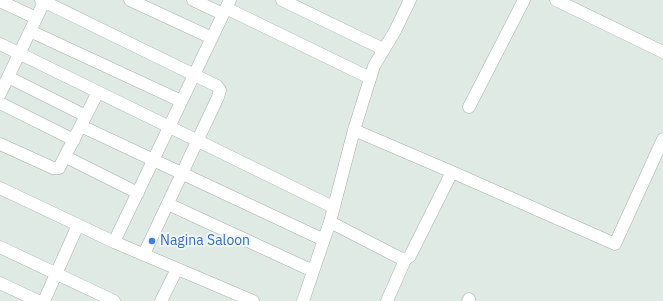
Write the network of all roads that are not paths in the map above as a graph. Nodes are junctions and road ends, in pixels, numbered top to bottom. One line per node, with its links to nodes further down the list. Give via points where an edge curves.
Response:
1 (0, 0): 10 (street)
2 (130, 0): 12 (street)
3 (193, 0): 9 (street)
4 (282, 0): 14 (street)
5 (410, 0): 14 (street)
6 (524, 0): 23 (street)
7 (556, 0): 15 (street)
8 (42, 1): 10 (street); 17 (street)
9 (226, 8): 12 (street); 18 (street)
10 (36, 18): 11 (street)
11 (30, 31): 16 (street); 21 (street)
12 (212, 38): 17 (street)
13 (0, 44): 16 (street)
14 (383, 49): 18 (street)
15 (663, 52)
16 (20, 54): 19 (street); 20 (street)
17 (194, 75): 21 (street); 29 (street, via 220,90)
18 (370, 78): 26 (street)
19 (3, 85): 24 (street)
20 (98, 92): 24 (street); 25 (street)
21 (181, 101): 25 (street)
22 (0, 103): 28 (street)
23 (469, 107)
24 (83, 121): 28 (street); 32 (street)
25 (169, 127): 29 (street); 32 (street)
26 (354, 130): 33 (street); 38 (street)
27 (663, 139): 33 (street, via 618,242 614,245)
28 (74, 140): 31 (street)
29 (197, 142): 34 (street); 38 (street)
30 (0, 144): 31 (street, via 56,169)
31 (66, 157): 36 (street)
32 (154, 160): 34 (street); 36 (street)
33 (452, 172): 45 (street, via 410,256)
34 (182, 173): 37 (street); 41 (street)
35 (0, 188): 40 (street)
36 (138, 192): 42 (street)
37 (168, 204): 44 (street); 47 (street)
38 (333, 207): 39 (street)
39 (330, 222): 41 (street); 45 (street)
40 (78, 226): 42 (street); 48 (street)
41 (324, 240): 47 (street)
42 (114, 242): 44 (street)
43 (0, 247): 48 (street)
44 (144, 254): 46 (street)
45 (405, 260): 56 (street)
46 (177, 269): 53 (street); 54 (street)
47 (313, 271): 55 (street)
48 (57, 273): 51 (street); 52 (street)
49 (0, 283): 50 (street)
50 (38, 301)
51 (44, 301)
52 (114, 301)
53 (161, 301)
54 (253, 301)
55 (303, 301)
56 (387, 301)

